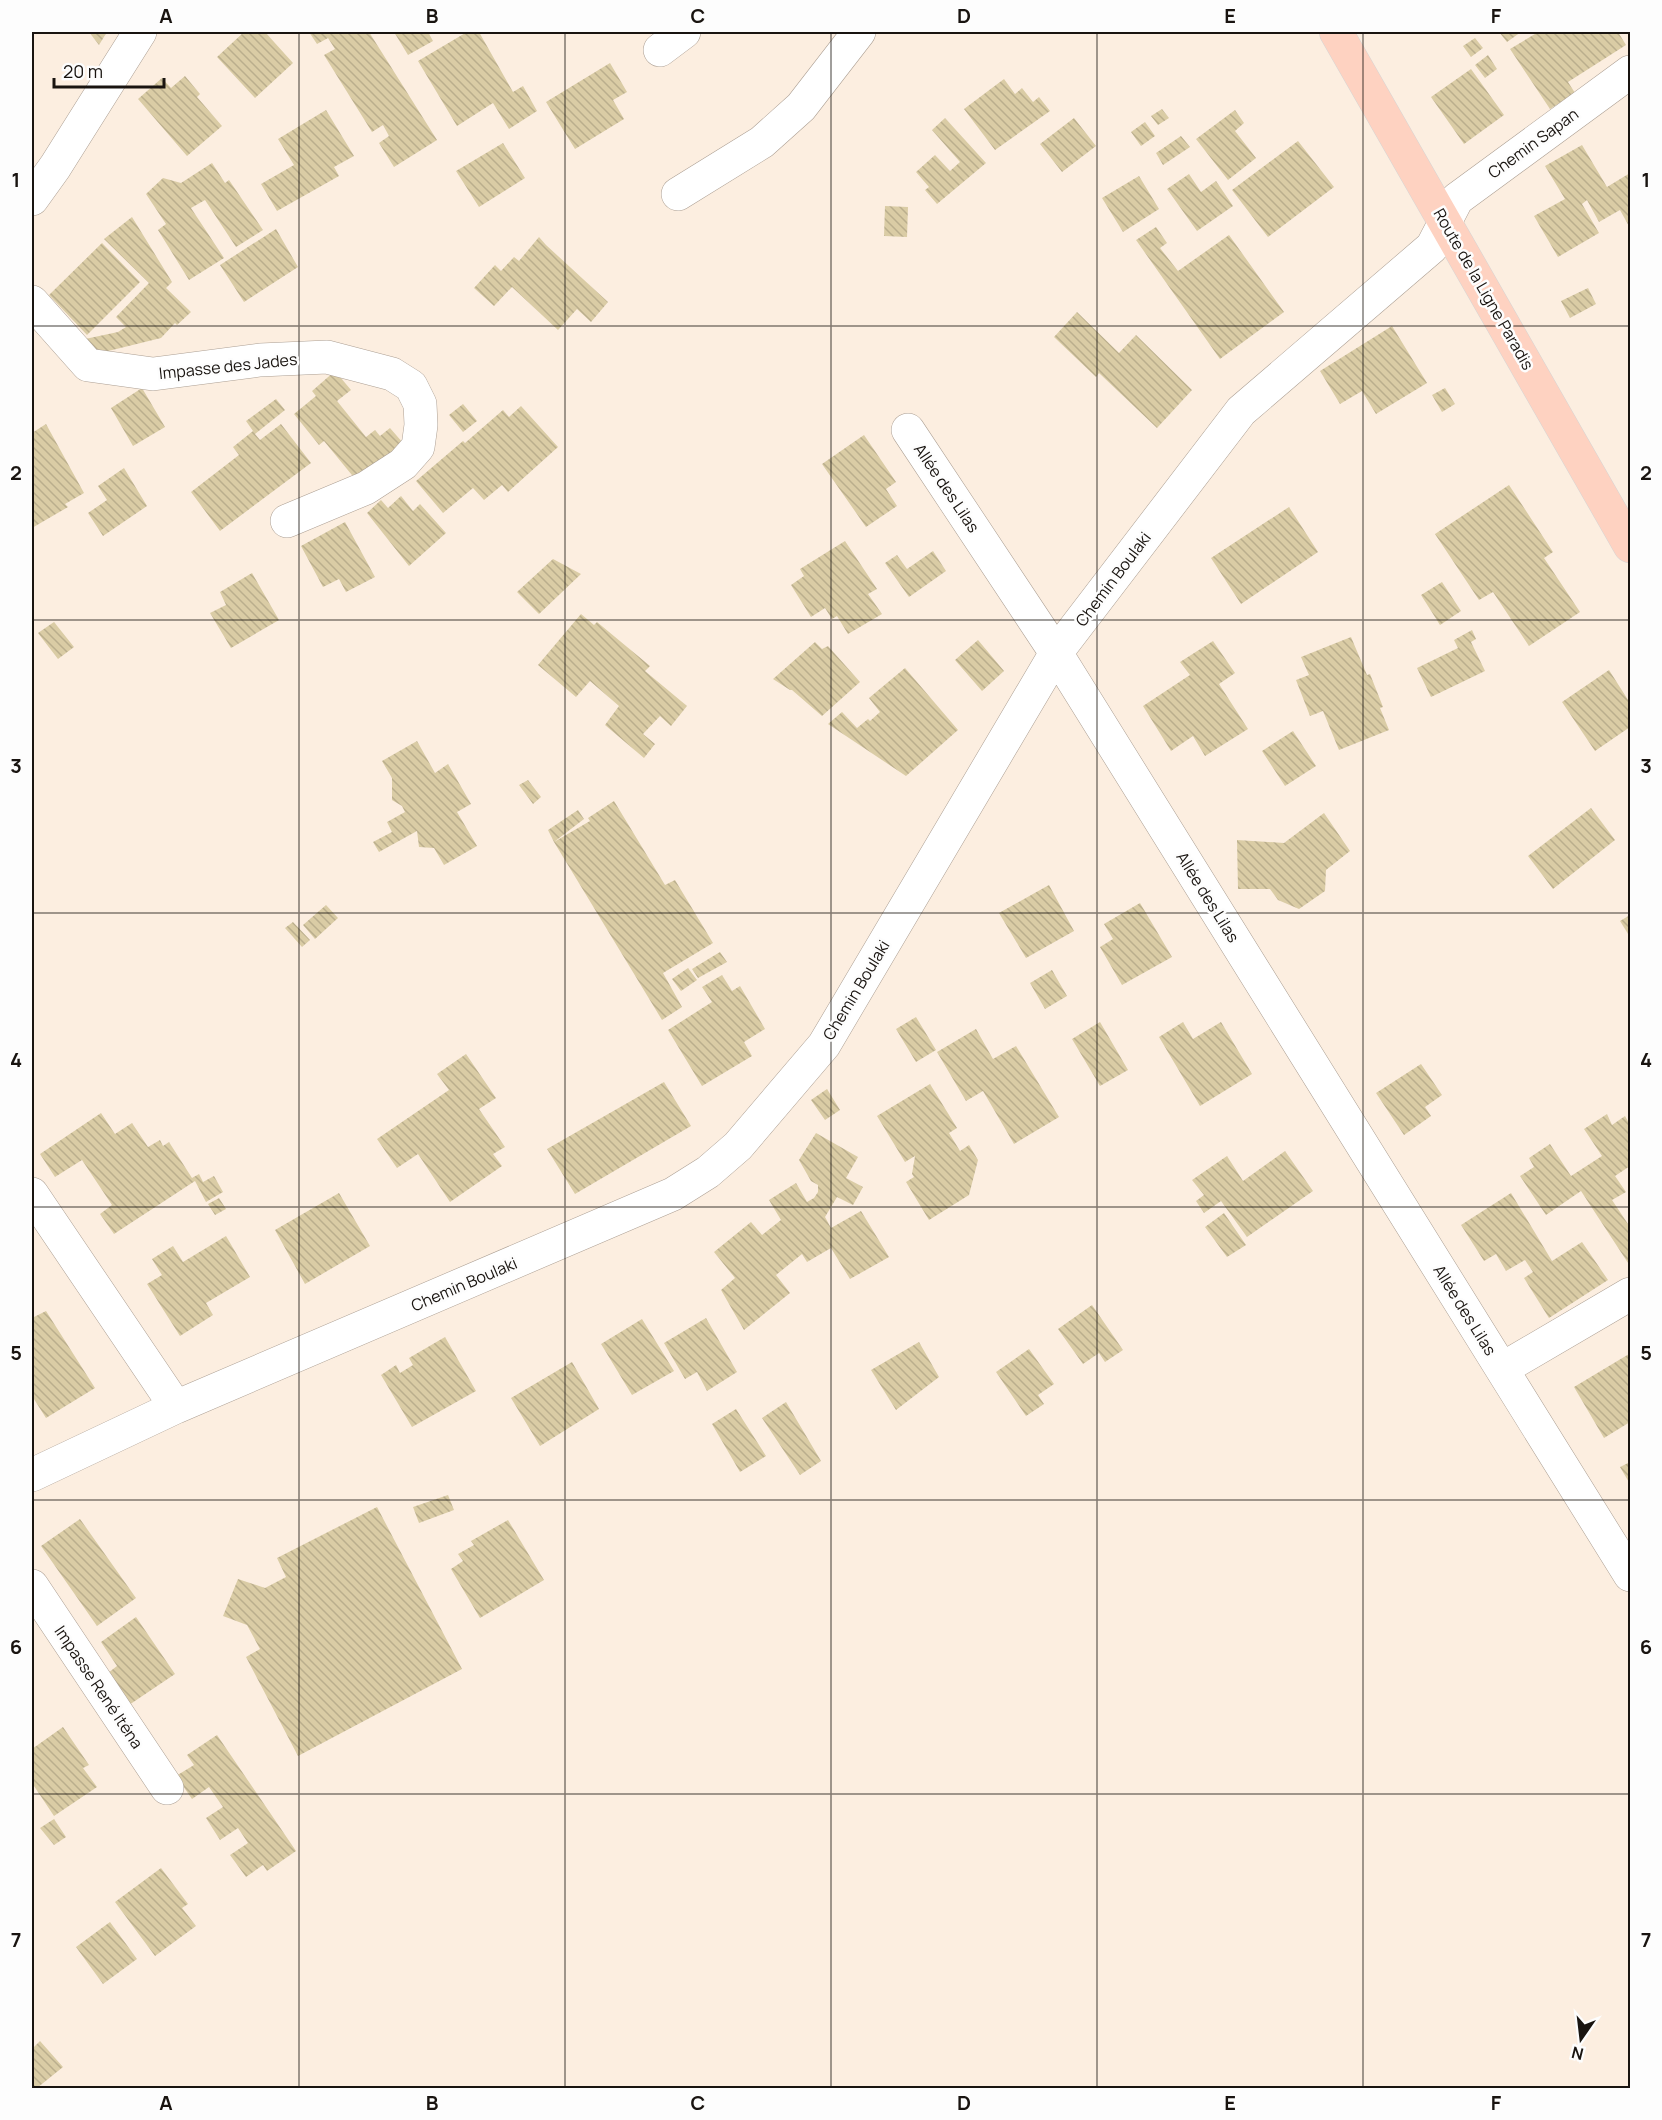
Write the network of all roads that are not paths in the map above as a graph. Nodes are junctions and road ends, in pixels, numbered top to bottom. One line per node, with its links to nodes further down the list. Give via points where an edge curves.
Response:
1 (140, 32): 6 (street)
2 (859, 32): 5 (street, via 801,107 762,142)
3 (1336, 32): 7 (main road, Route de la Ligne Paradis)
4 (1630, 72): 7 (street, Chemin Sapan, via 1456,199)
5 (678, 194)
6 (32, 200)
7 (1446, 222): 11 (main road, Route de la Ligne Paradis); 12 (street, Chemin Boulaki, via 1432,247 1241,411)
8 (32, 302): 10 (street, Impasse des Jades, via 88,365 153,374 260,360 327,357 392,374 411,386 420,404 421,426 418,447 404,464 366,488)
9 (908, 430): 12 (street, Allée des Lilas)
10 (287, 521)
11 (1630, 546)
12 (1056, 653): 15 (street, Allée des Lilas); 16 (street, Chemin Boulaki, via 824,1045 738,1146 708,1172 673,1194)
13 (32, 1194): 16 (street)
14 (1630, 1294): 15 (street, Allée des Lilas)
15 (1502, 1369): 18 (street, Allée des Lilas)
16 (176, 1407): 17 (street, Chemin Boulaki)
17 (32, 1475)
18 (1630, 1575)
19 (32, 1586): 20 (street, Impasse René Iténa)
20 (167, 1788)

